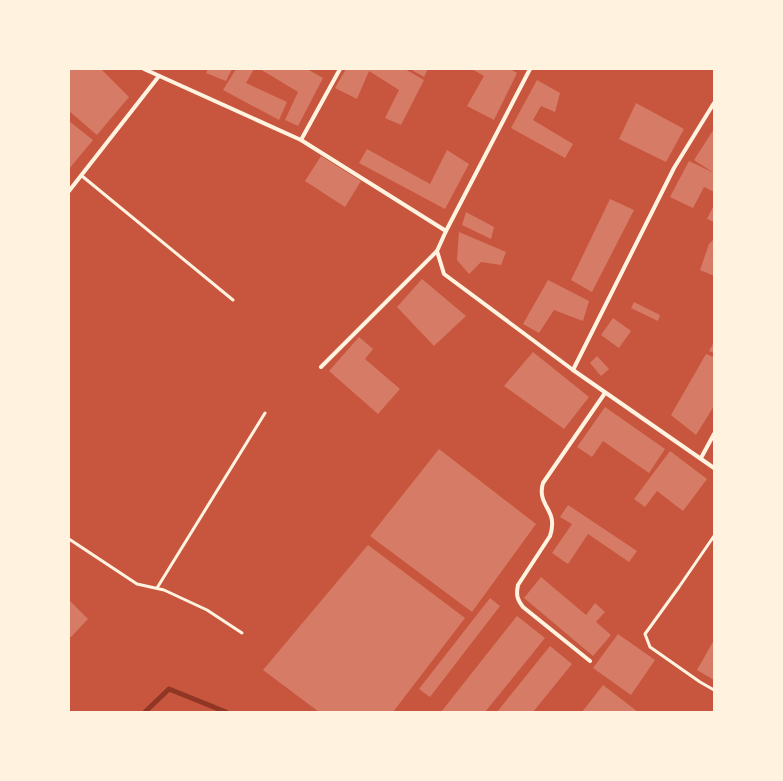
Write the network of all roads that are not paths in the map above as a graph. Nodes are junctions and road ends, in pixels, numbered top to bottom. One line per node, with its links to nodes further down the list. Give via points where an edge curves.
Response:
1 (144, 69): 4 (street)
2 (340, 69): 6 (street)
3 (530, 69): 9 (street)
4 (159, 76): 6 (street); 7 (street)
5 (714, 103): 13 (street, via 674,168)
6 (301, 140): 9 (street)
7 (82, 176): 8 (street); 11 (lane)
8 (69, 191)
9 (446, 231): 10 (street)
10 (437, 251): 12 (street); 13 (street, via 444,274)
11 (233, 300)
12 (321, 367)
13 (573, 370): 14 (street)
14 (605, 392): 17 (street); 23 (street, via 543,483 541,498 552,519 550,536 518,585 516,594 524,607)
15 (265, 414): 21 (lane)
16 (714, 434): 17 (street)
17 (700, 458): 18 (street)
18 (714, 468)
19 (714, 536): 24 (lane, via 645,634 650,647)
20 (69, 539): 21 (lane, via 137,584)
21 (157, 588): 22 (lane, via 207,610)
22 (242, 634)
23 (590, 661)
24 (714, 690)

